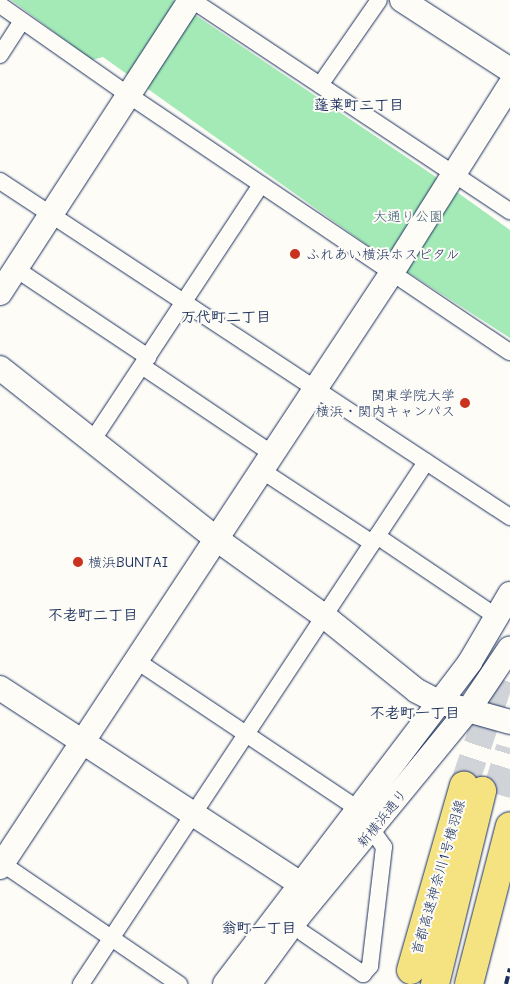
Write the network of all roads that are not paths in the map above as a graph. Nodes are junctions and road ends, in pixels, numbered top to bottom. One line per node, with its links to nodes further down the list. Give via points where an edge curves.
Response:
1 (191, 0): 8 (street); 10 (street)
2 (379, 0): 8 (street)
3 (402, 0): 7 (street)
4 (0, 5): 5 (street)
5 (22, 21): 6 (street); 10 (street)
6 (0, 55)
7 (510, 70)
8 (320, 85): 11 (street)
9 (510, 85): 11 (street)
10 (130, 96): 13 (street); 15 (street)
11 (453, 173): 14 (street); 17 (street)
12 (0, 181): 15 (street)
13 (261, 185): 17 (street); 19 (street)
14 (510, 211)
15 (52, 215): 16 (street); 19 (street)
16 (16, 269): 18 (street); 21 (street)
17 (391, 274): 20 (street); 23 (street)
18 (0, 293)
19 (183, 304): 21 (street); 23 (street)
20 (510, 352)
21 (145, 362): 24 (street); 25 (street)
22 (0, 368): 24 (street)
23 (314, 388): 25 (street); 26 (street)
24 (92, 441): 28 (street)
25 (266, 462): 28 (street); 29 (street)
26 (426, 462): 27 (street); 29 (street)
27 (510, 517)
28 (215, 538): 31 (street); 34 (street)
29 (375, 540): 31 (street); 32 (street)
30 (510, 594): 32 (street)
31 (324, 616): 36 (street, via 417,691); 39 (street)
32 (498, 617): 36 (street)
33 (510, 648): 37 (street, 新横浜通り)
34 (137, 661): 39 (street); 40 (street)
35 (0, 688): 40 (street)
36 (440, 702): 37 (street); 42 (street)
37 (469, 709): 38 (street); 45 (street, 新横浜通り)
38 (510, 722)
39 (246, 732): 42 (street); 43 (street)
40 (83, 742): 43 (street); 46 (street)
41 (481, 790): 50 (highway, 首都高速神奈川1号横羽線); 56 (highway); 57 (highway)
42 (357, 808): 47 (street)
43 (192, 812): 47 (street); 49 (street)
44 (510, 826): 58 (highway)
45 (365, 838): 48 (street); 48 (street, via 384,847 370,966 363,974); 54 (street, 新横浜通り, via 298,917)
46 (1, 864): 49 (street)
47 (299, 883): 53 (street)
48 (303, 933): 55 (street)
49 (111, 938): 51 (street); 52 (street)
50 (412, 970)
51 (81, 984)
52 (179, 984)
53 (225, 984)
54 (249, 984)
55 (266, 984)
56 (435, 984)
57 (448, 984)
58 (469, 984)

